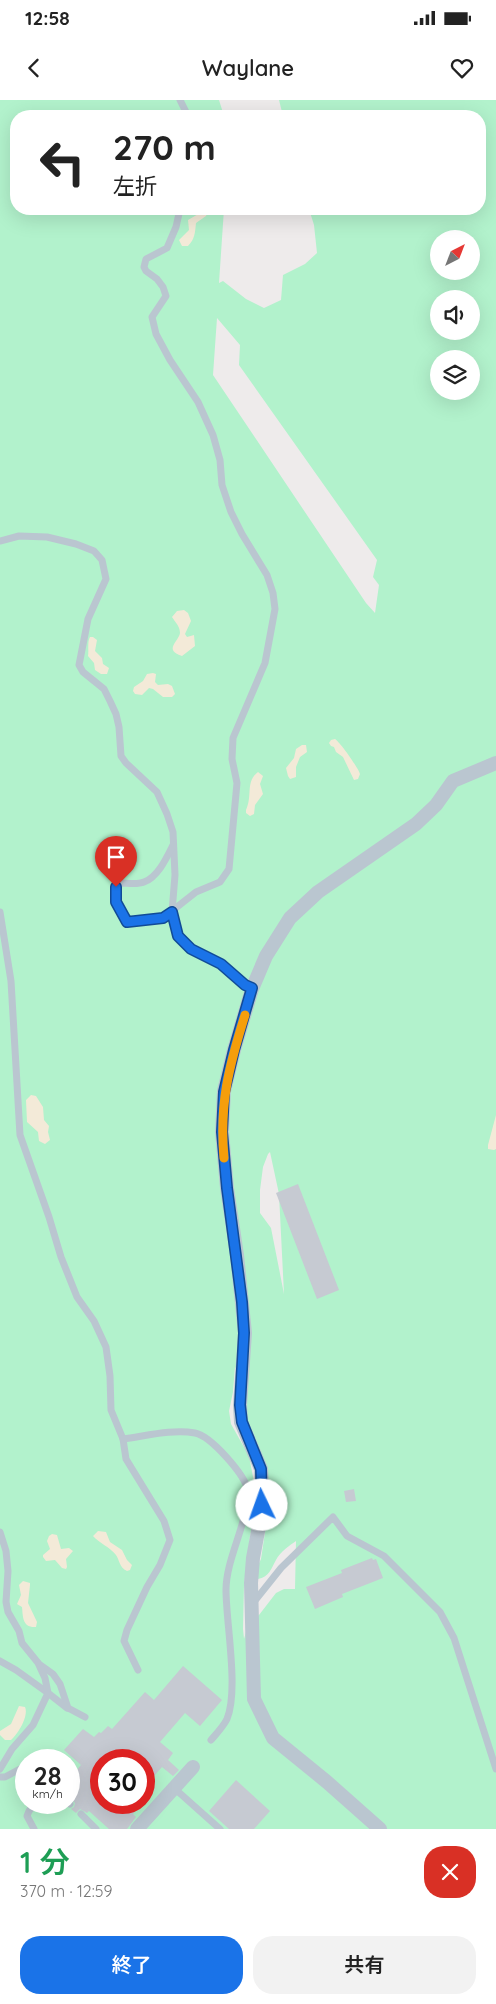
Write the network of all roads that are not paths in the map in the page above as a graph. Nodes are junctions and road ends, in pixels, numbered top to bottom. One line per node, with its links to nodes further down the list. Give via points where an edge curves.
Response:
1 (179, 215): 6 (lane, via 167,248 146,259 144,267 157,279 166,296 152,317 156,334 198,402 213,435 220,460 222,486 231,512 267,575 275,609 265,663 233,738 232,759 237,783 229,869 220,882 196,892)
2 (0, 541): 4 (lane, via 18,536 47,537 94,551 102,560 106,579 88,619 79,665 104,689 116,714 121,756 157,792 173,832)
3 (496, 763): 7 (street, via 453,781 436,805 416,824 318,892 290,918 277,936)
4 (173, 845): 6 (lane); 6 (lane, via 166,860 145,882 120,883 116,887 118,908 127,922 163,918)
5 (0, 912): 8 (lane, via 11,980 20,1135 77,1297 94,1321 106,1347 111,1410)
6 (172, 912): 7 (lane, via 178,936 191,949 221,964)
7 (252, 988): 10 (street, via 224,1092 222,1132 242,1302 244,1333 240,1405 242,1422 261,1469)
8 (123, 1439): 9 (lane, via 172,1432 196,1433 205,1437 240,1473); 15 (lane, via 126,1459 164,1521 170,1540 124,1641)
9 (248, 1497): 10 (lane); 19 (lane, via 226,1588 231,1701 223,1726)
10 (262, 1498): 12 (street, via 253,1558)
11 (0, 1532): 14 (lane, via 8,1571 8,1612 22,1644)
12 (251, 1605): 22 (lane, via 281,1568 333,1518 346,1536 384,1556 440,1612 454,1638); 32 (street, via 254,1699 273,1738)
13 (0, 1661): 16 (lane)
14 (39, 1664): 16 (lane); 17 (lane, via 60,1684)
15 (138, 1670)
16 (48, 1693): 17 (lane); 21 (lane, via 33,1725)
17 (68, 1708): 18 (lane)
18 (85, 1717)
19 (211, 1740)
20 (193, 1767): 25 (street)
21 (0, 1769)
22 (496, 1769)
23 (15, 1772): 24 (lane)
24 (0, 1777)
25 (174, 1788): 30 (street); 31 (lane)
26 (28, 1814): 28 (lane)
27 (81, 1814): 29 (lane)
28 (34, 1829)
29 (96, 1829)
30 (137, 1829)
31 (220, 1829)
32 (380, 1829)

